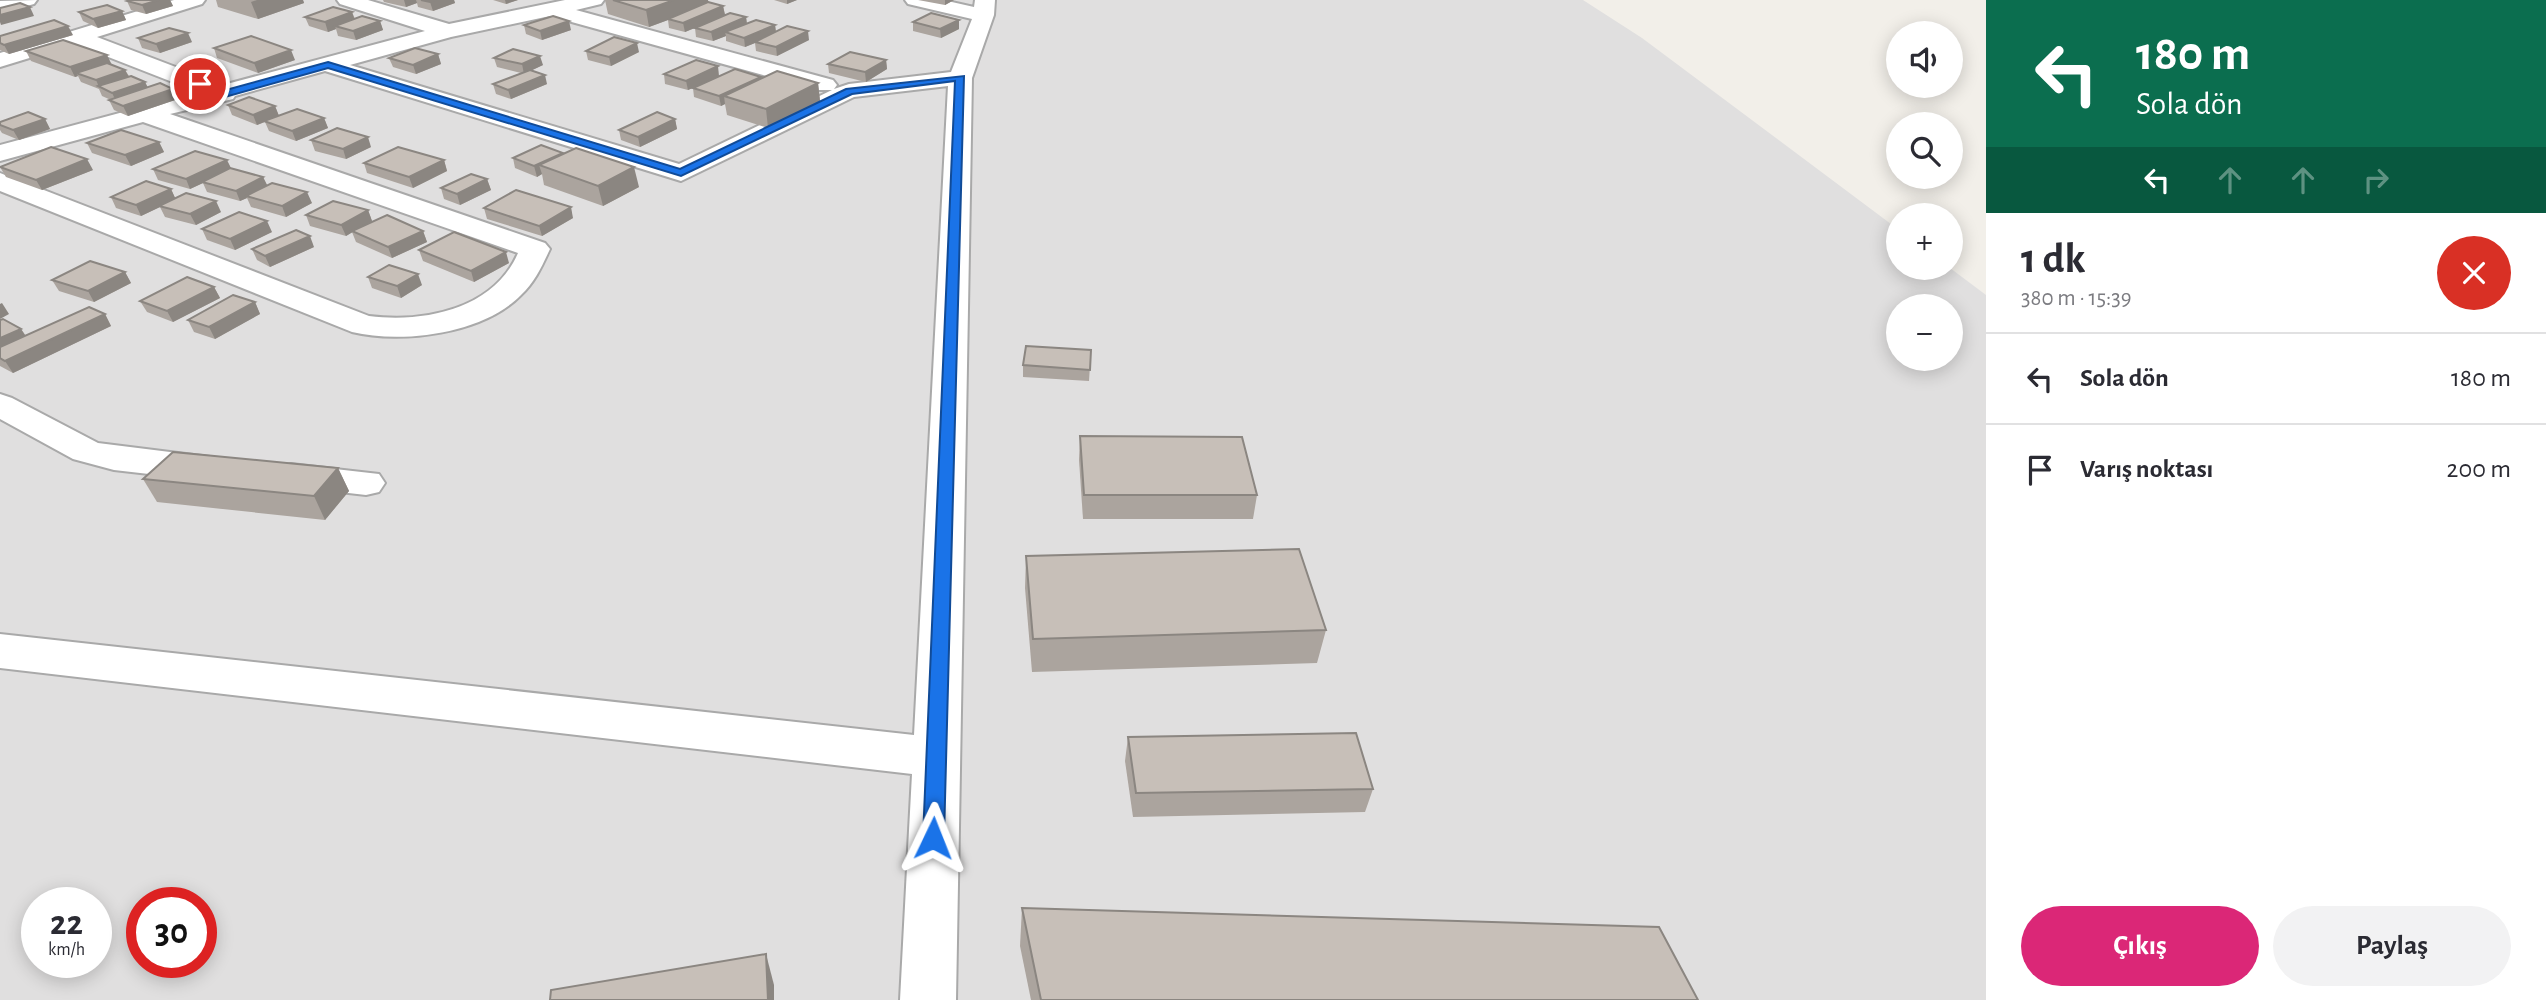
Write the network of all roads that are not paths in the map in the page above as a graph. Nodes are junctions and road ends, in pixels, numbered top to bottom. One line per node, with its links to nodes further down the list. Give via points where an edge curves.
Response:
1 (27, 0): 6 (street)
2 (195, 0): 10 (street)
3 (347, 0): 9 (street)
4 (594, 0): 8 (street)
5 (915, 0): 7 (street)
6 (0, 8)
7 (984, 8): 13 (street)
8 (550, 9): 9 (street); 14 (street)
9 (448, 31): 12 (street)
10 (75, 36): 11 (street); 15 (street)
11 (0, 60)
12 (328, 65): 14 (street, via 681,173); 15 (street)
13 (960, 78): 14 (street); 22 (street)
14 (849, 91)
15 (225, 94): 16 (street)
16 (145, 114): 17 (street); 18 (street, via 535,249 513,286 479,308 435,324 378,328)
17 (0, 153)
18 (0, 181)
19 (0, 405): 20 (street, via 86,450 127,460)
20 (366, 483)
21 (0, 651): 22 (street)
22 (936, 757): 23 (street)
23 (928, 1000)

